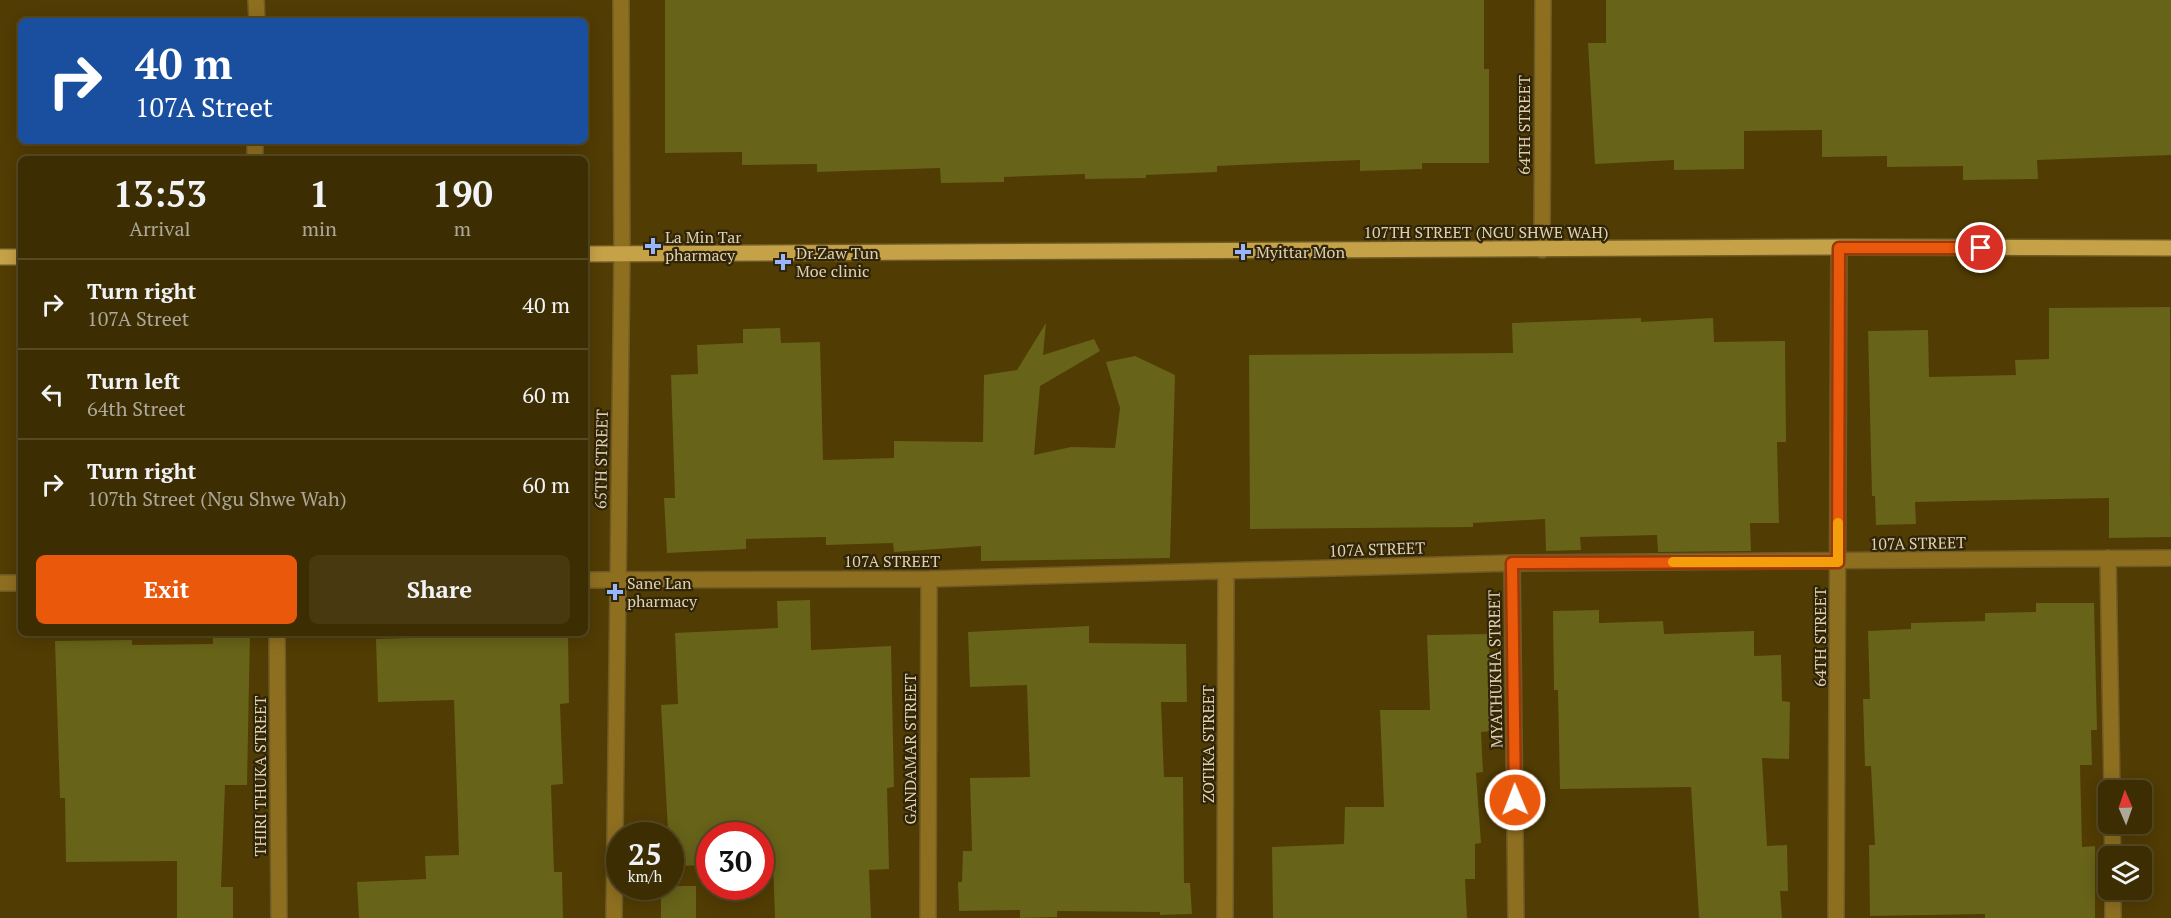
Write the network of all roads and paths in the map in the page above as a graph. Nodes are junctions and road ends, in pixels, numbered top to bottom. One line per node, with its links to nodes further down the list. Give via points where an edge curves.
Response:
1 (256, 0): 4 (street)
2 (621, 0): 9 (street, 65TH STREET)
3 (1543, 0): 7 (street, 64TH STREET)
4 (257, 18)
5 (1839, 248): 6 (main road, 107TH STREET (NGU SHWE WAH)); 7 (main road, 107TH STREET (NGU SHWE WAH)); 14 (street, 64TH STREET)
6 (2171, 248)
7 (1542, 250): 9 (main road, 107TH STREET (NGU SHWE WAH))
8 (588, 254): 9 (main road, 107TH STREET (NGU SHWE WAH))
9 (622, 254): 19 (street, 65TH STREET)
10 (0, 257): 11 (main road)
11 (18, 257)
12 (2108, 558): 13 (street, 107A STREET); 14 (street, 107A STREET); 23 (street)
13 (2171, 558)
14 (1838, 562): 15 (street, 107A STREET); 30 (street, 64TH STREET)
15 (1512, 563): 16 (street, 107A STREET); 29 (street, MYATHUKHA STREET)
16 (1226, 571): 17 (street, 107A STREET); 28 (street, ZOTIKA STREET)
17 (929, 579): 19 (street, 107A STREET); 27 (street, GANDAMAR STREET)
18 (588, 580): 19 (street, 107A STREET)
19 (618, 580): 26 (street, 65TH STREET)
20 (0, 583): 21 (street)
21 (18, 583)
22 (277, 636): 25 (street, THIRI THUKA STREET)
23 (2112, 780)
24 (2113, 900): 31 (street)
25 (279, 918)
26 (614, 918)
27 (928, 918)
28 (1225, 918)
29 (1516, 918)
30 (1836, 918)
31 (2114, 918)

